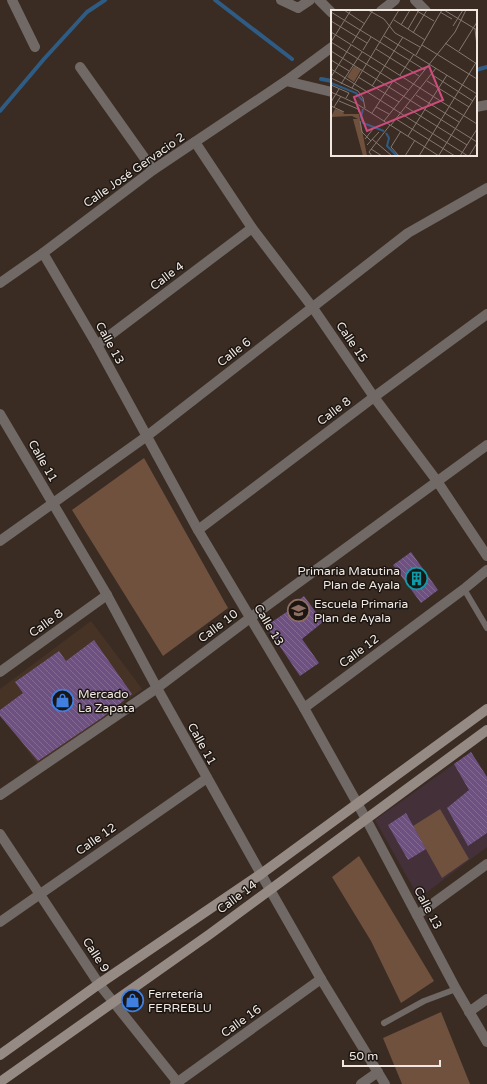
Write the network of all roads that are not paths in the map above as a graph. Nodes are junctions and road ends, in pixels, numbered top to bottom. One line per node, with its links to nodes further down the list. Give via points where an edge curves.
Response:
1 (12, 0): 10 (street)
2 (281, 0): 3 (street, via 298,8)
3 (310, 0)
4 (319, 0): 9 (street)
5 (395, 0): 7 (street)
6 (415, 0): 8 (street)
7 (382, 10)
8 (425, 10)
9 (331, 12)
10 (35, 47)
11 (331, 48): 13 (street, Calle José Gervacio 2)
12 (80, 67): 18 (street)
13 (286, 81): 14 (street); 17 (street, Calle José Gervacio 2)
14 (331, 92)
15 (487, 105): 16 (street)
16 (477, 107)
17 (196, 142): 18 (street, Calle José Gervacio 2); 20 (street, Calle 15)
18 (152, 170): 21 (street, Calle José Gervacio 2)
19 (487, 188): 23 (street, Calle 6, via 408,233)
20 (252, 228): 23 (street, Calle 15); 25 (street, Calle 4)
21 (43, 253): 22 (street, Calle José Gervacio 2); 25 (street, Calle 13)
22 (0, 283)
23 (313, 308): 26 (street, Calle 15); 28 (street, Calle 6)
24 (487, 314): 26 (street, Calle 8)
25 (97, 345): 28 (street, Calle 13)
26 (374, 397): 30 (street, Calle 15); 32 (street, Calle 8)
27 (1, 417): 31 (street, Calle 11)
28 (147, 436): 31 (street, Calle 6); 32 (street, Calle 13)
29 (487, 445): 30 (street, Calle 10)
30 (437, 481): 34 (street, Calle 15); 38 (street, Calle 10)
31 (52, 503): 33 (street, Calle 6); 37 (street, Calle 11)
32 (198, 530): 38 (street, Calle 13)
33 (0, 541)
34 (487, 556)
35 (487, 570): 36 (street, Calle 12)
36 (464, 589): 39 (lane); 42 (street, Calle 12)
37 (107, 595): 40 (street, Calle 8); 41 (street, Calle 11)
38 (250, 618): 41 (street, Calle 10); 42 (street, Calle 13)
39 (487, 628)
40 (0, 672)
41 (157, 688): 45 (street, Calle 11); 46 (street, Calle 10)
42 (304, 708): 47 (street, Calle 13)
43 (487, 710): 47 (main road, Calle 14)
44 (487, 730): 48 (main road, Calle 14)
45 (207, 778): 51 (street, Calle 11); 53 (street, Calle 12)
46 (0, 795)
47 (357, 803): 48 (street, Calle 13); 51 (main road, Calle 14)
48 (366, 819): 52 (main road, Calle 14); 54 (street, Calle 13)
49 (0, 834): 53 (street, Calle 9)
50 (487, 864): 54 (street)
51 (261, 874): 52 (street, Calle 11); 57 (main road, Calle 14)
52 (270, 888): 56 (street, Calle 11); 60 (main road, Calle 14, via 210,934)
53 (40, 894): 55 (street, Calle 12); 57 (street, Calle 9)
54 (418, 915): 58 (street, Calle 13)
55 (0, 922)
56 (321, 979): 65 (street, Calle 11); 67 (street, Calle 16)
57 (99, 984): 60 (street, Calle 9); 64 (main road, Calle 14)
58 (456, 989): 61 (street, Calle 13); 62 (lane, via 424,1001)
59 (487, 999): 61 (street)
60 (113, 1001): 66 (main road, Calle 14); 67 (street, Calle 9)
61 (469, 1012): 63 (street)
62 (384, 1023)
63 (487, 1042)
64 (0, 1055)
65 (378, 1072): 68 (street); 69 (street, Calle 11)
66 (0, 1082)
67 (177, 1083)
68 (361, 1084)
69 (385, 1084)

